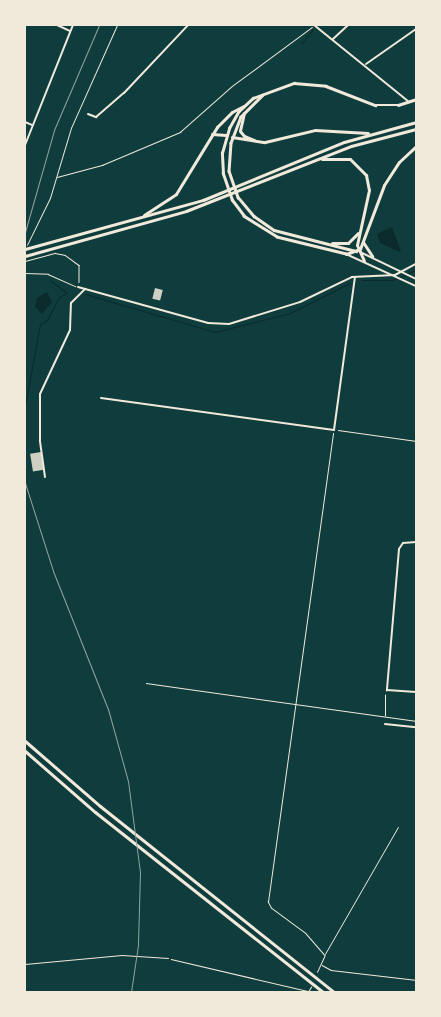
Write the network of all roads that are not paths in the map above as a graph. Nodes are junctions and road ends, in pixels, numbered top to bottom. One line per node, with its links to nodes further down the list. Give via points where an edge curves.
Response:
1 (57, 25): 7 (street)
2 (73, 25): 7 (street)
3 (188, 25): 15 (street, via 124,93 96,117)
4 (348, 25): 8 (street)
5 (315, 26): 8 (street)
6 (416, 29): 9 (street)
7 (70, 31): 18 (street)
8 (333, 39): 9 (street)
9 (366, 64): 12 (street)
10 (266, 92): 12 (main road, via 289,84 309,83 332,88 368,104 387,106); 13 (main road); 14 (main road)
11 (416, 99): 12 (main road)
12 (409, 102)
13 (244, 106): 21 (highway, via 229,115); 22 (main road)
14 (244, 113): 23 (main road); 24 (highway, via 241,133)
15 (88, 114)
16 (25, 122): 18 (street)
17 (416, 122): 20 (highway)
18 (32, 125): 25 (street)
19 (416, 129): 27 (highway, via 371,140)
20 (371, 133): 24 (highway, via 315,130); 28 (highway, via 218,194)
21 (212, 135): 22 (highway); 28 (highway, via 176,194 161,206)
22 (226, 135): 23 (main road); 34 (main road, via 223,174 232,200 244,216 277,237)
23 (232, 138): 24 (highway); 31 (main road, via 230,174 238,196 249,212 274,230)
24 (259, 142)
25 (25, 146)
26 (416, 146): 30 (highway, via 387,180)
27 (316, 160): 29 (highway, via 346,158 365,172 369,190); 35 (highway, via 220,200)
28 (134, 219): 32 (highway)
29 (361, 228): 31 (highway, via 350,242); 33 (highway)
30 (363, 241): 33 (highway); 36 (highway)
31 (332, 243): 33 (main road)
32 (26, 249)
33 (357, 251): 34 (highway); 36 (street); 37 (highway)
34 (346, 254): 37 (street)
35 (25, 256)
36 (372, 256): 40 (street)
37 (364, 261): 41 (street)
38 (416, 264): 39 (street, via 395,275)
39 (355, 277): 43 (street, via 300,302 229,324 208,323); 44 (street, via 334,430)
40 (415, 278)
41 (416, 286)
42 (78, 287): 43 (street)
43 (85, 289): 45 (street, via 71,303 71,326 40,394 40,440)
44 (100, 398)
45 (45, 477)
46 (416, 542): 47 (street, via 403,543 399,549 387,690)
47 (416, 692)
48 (385, 724): 49 (street)
49 (416, 727)
50 (25, 741): 55 (highway, via 120,822)
51 (25, 751): 54 (highway)
52 (168, 958): 53 (lane, via 122,955)
53 (25, 964)
54 (321, 991)
55 (334, 992)

